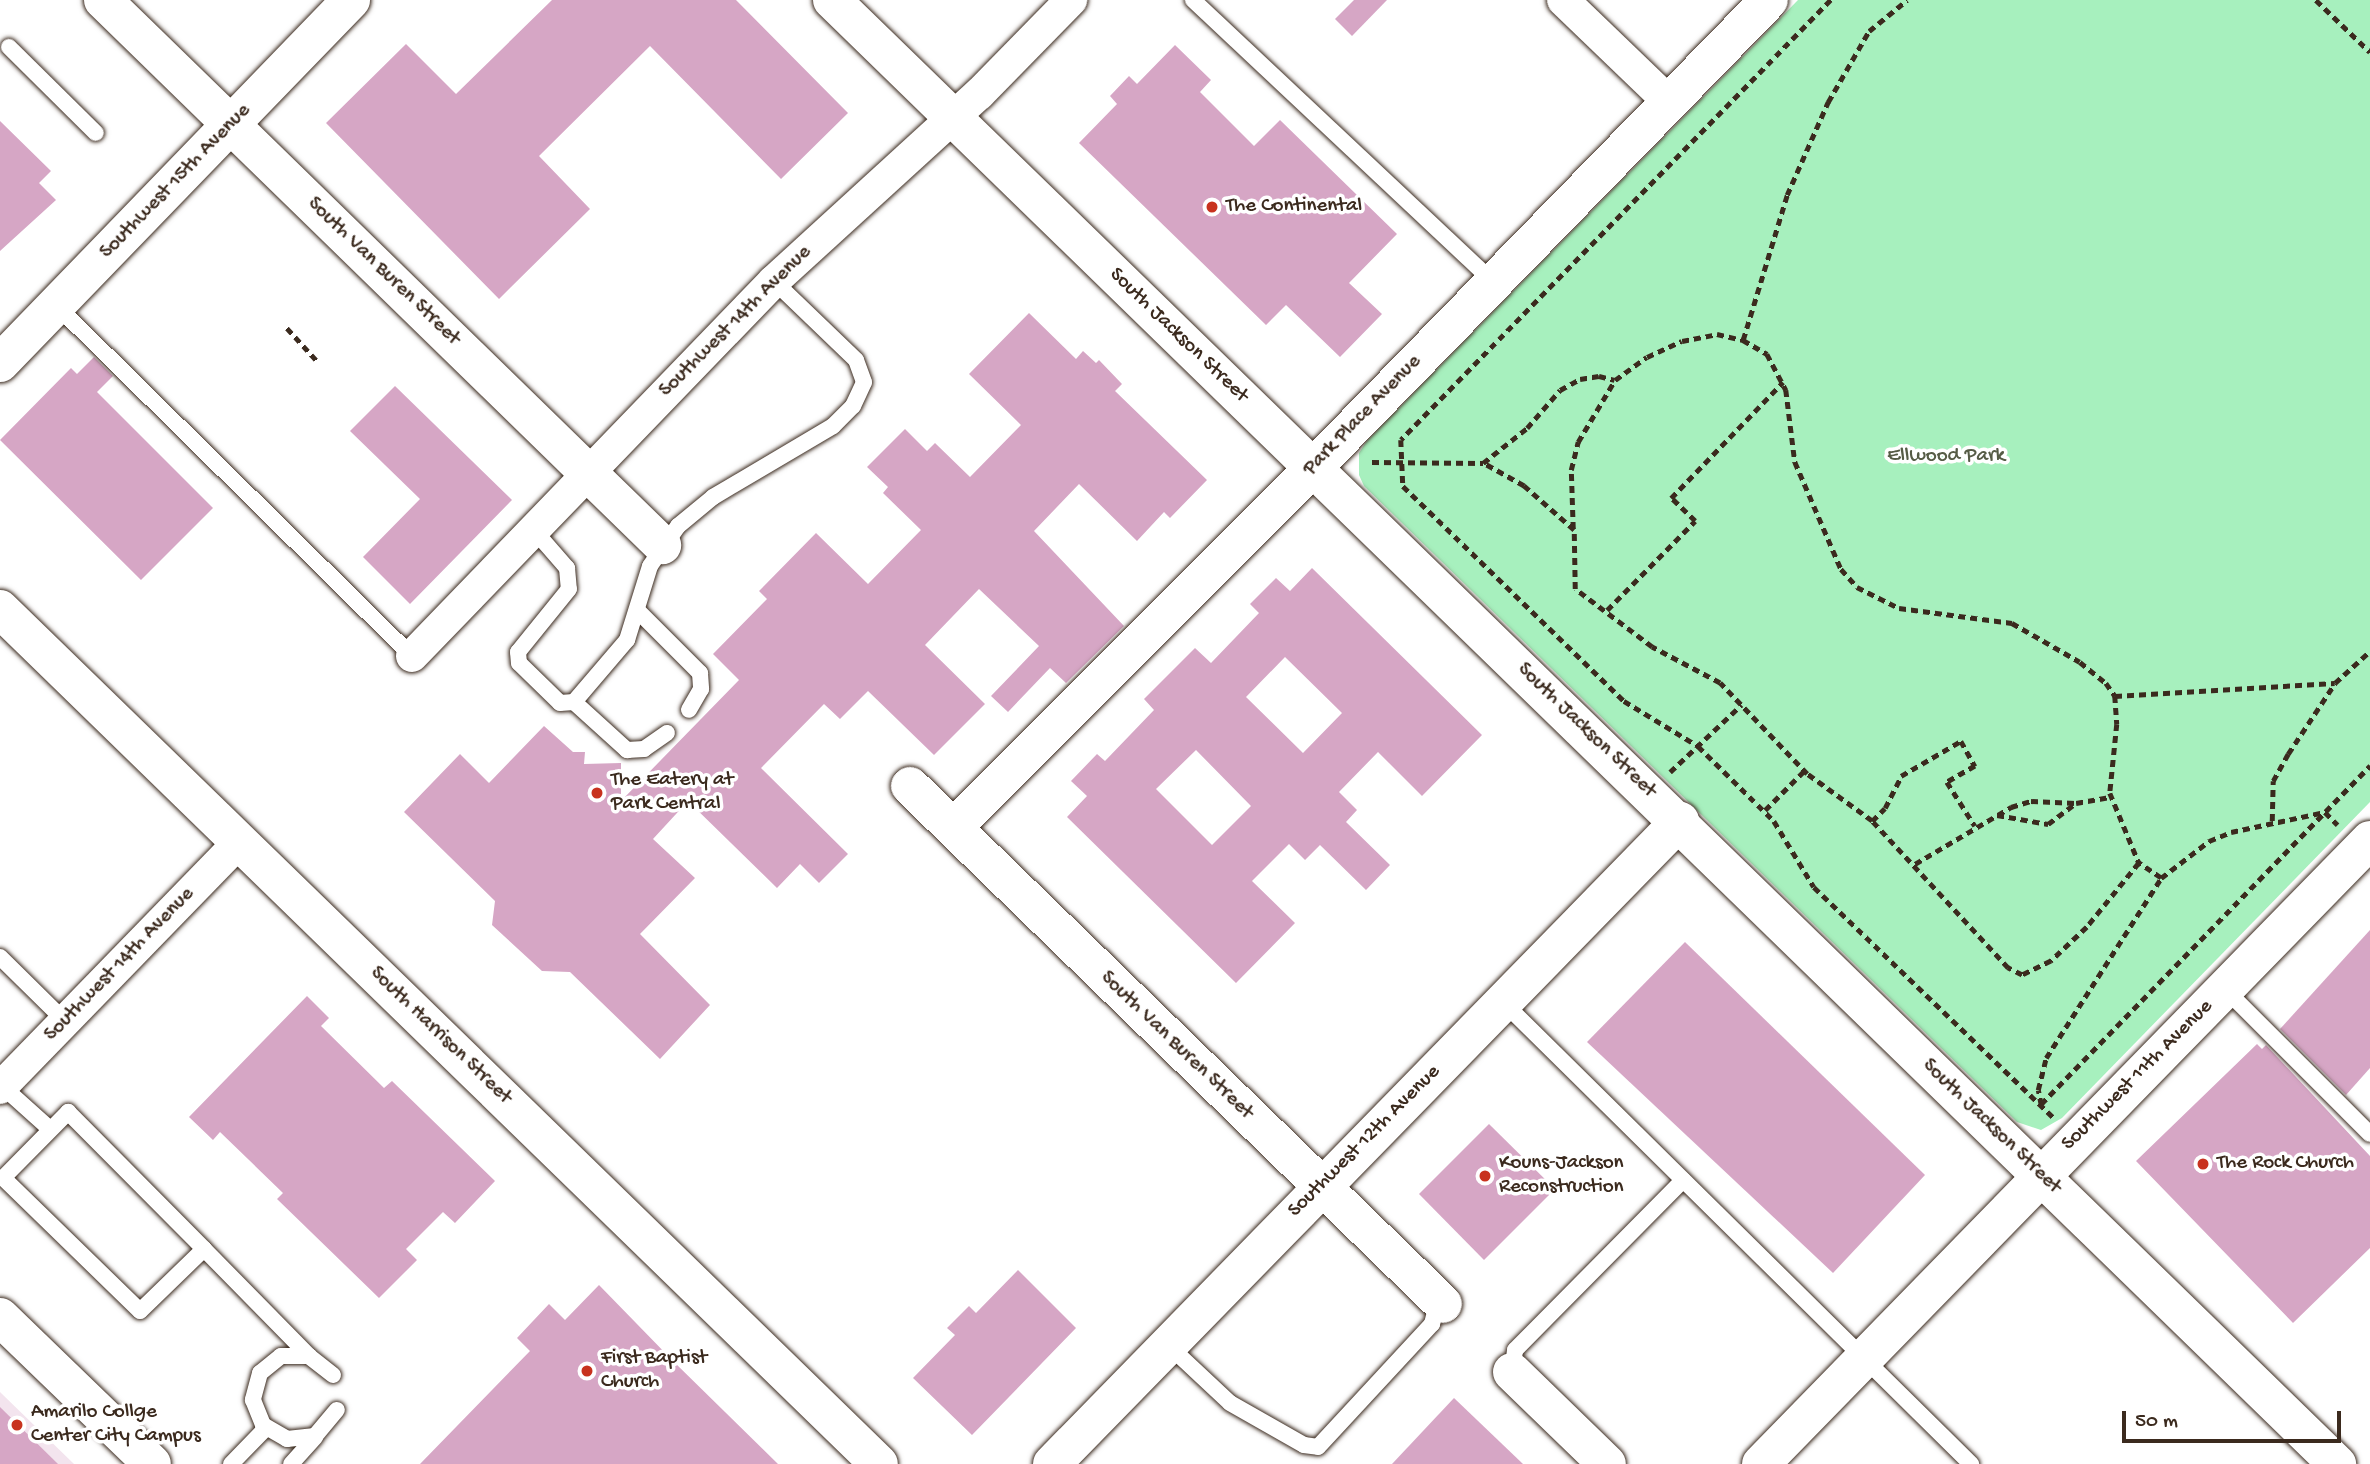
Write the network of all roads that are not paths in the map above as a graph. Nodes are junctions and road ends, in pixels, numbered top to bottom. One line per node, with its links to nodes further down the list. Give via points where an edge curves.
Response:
1 (103, 0): 11 (street, South Van Buren Street)
2 (351, 0): 11 (street, Southwest 15th Avenue)
3 (832, 0): 10 (street, South Jackson Street)
4 (1071, 0): 10 (street, Southwest 14th Avenue)
5 (1193, 0): 14 (lane)
6 (1563, 0): 9 (street)
7 (1769, 0): 9 (street, Park Place Avenue)
8 (3, 45): 12 (lane)
9 (1669, 102): 14 (street, Park Place Avenue)
10 (953, 117): 13 (street, Southwest 14th Avenue); 17 (street, South Jackson Street)
11 (231, 124): 15 (street, Southwest 15th Avenue); 18 (street, South Van Buren Street)
12 (96, 134)
13 (774, 281): 18 (street, Southwest 14th Avenue); 20 (lane, via 856,360 863,382 853,406 833,426 713,496)
14 (1493, 282): 17 (street, Park Place Avenue)
15 (56, 305): 16 (street, Southwest 15th Avenue); 23 (lane)
16 (0, 363)
17 (1313, 468): 28 (street, South Jackson Street); 29 (street, Park Place Avenue)
18 (588, 472): 19 (street, Southwest 14th Avenue); 20 (street, South Van Buren Street)
19 (533, 529): 23 (street, Southwest 14th Avenue); 24 (lane, via 567,568 569,589 517,652 519,663 560,703)
20 (662, 545): 22 (lane, via 650,566)
21 (0, 609): 31 (street, South Harrison Street)
22 (638, 611): 24 (lane, via 627,640); 25 (lane, via 700,673 701,689)
23 (412, 656)
24 (574, 702): 26 (lane, via 627,750 644,749)
25 (689, 709)
26 (667, 733)
27 (910, 786): 29 (street, South Van Buren Street)
28 (1679, 821): 34 (street, Southwest 12th Avenue); 39 (street, South Jackson Street)
29 (953, 828): 41 (street, South Van Buren Street)
30 (2357, 835): 33 (street, Southwest 11th Avenue)
31 (240, 841): 35 (street, Southwest 14th Avenue); 56 (street, South Harrison Street)
32 (0, 957): 35 (lane)
33 (2224, 988): 38 (lane); 39 (street, Southwest 11th Avenue)
34 (1503, 1002): 40 (lane); 41 (street, Southwest 12th Avenue)
35 (65, 1021): 36 (street, Southwest 14th Avenue)
36 (1, 1087): 37 (lane)
37 (50, 1129): 42 (lane, via 68,1112); 42 (lane, via 3,1178 140,1311)
38 (2370, 1134)
39 (2040, 1175): 47 (street, Southwest 11th Avenue); 61 (street, South Jackson Street)
40 (1684, 1181): 47 (lane); 48 (lane, via 1515,1350)
41 (1322, 1186): 43 (street, South Van Buren Street); 45 (street, Southwest 12th Avenue)
42 (204, 1249): 46 (lane)
43 (1441, 1302): 45 (lane, via 1432,1324 1318,1447 1304,1446 1230,1403)
44 (0, 1317): 53 (street)
45 (1167, 1344): 57 (street, Southwest 12th Avenue)
46 (309, 1356): 49 (lane); 51 (lane, via 281,1356 260,1373 253,1400)
47 (1863, 1359): 59 (street, Southwest 11th Avenue); 60 (lane)
48 (1512, 1372): 58 (street)
49 (333, 1375)
50 (337, 1410): 52 (lane)
51 (266, 1428): 52 (lane, via 287,1440); 54 (lane)
52 (316, 1436): 55 (lane)
53 (152, 1464)
54 (232, 1464)
55 (291, 1464)
56 (879, 1464)
57 (1052, 1464)
58 (1607, 1464)
59 (1761, 1464)
60 (1971, 1464)
61 (2337, 1464)

